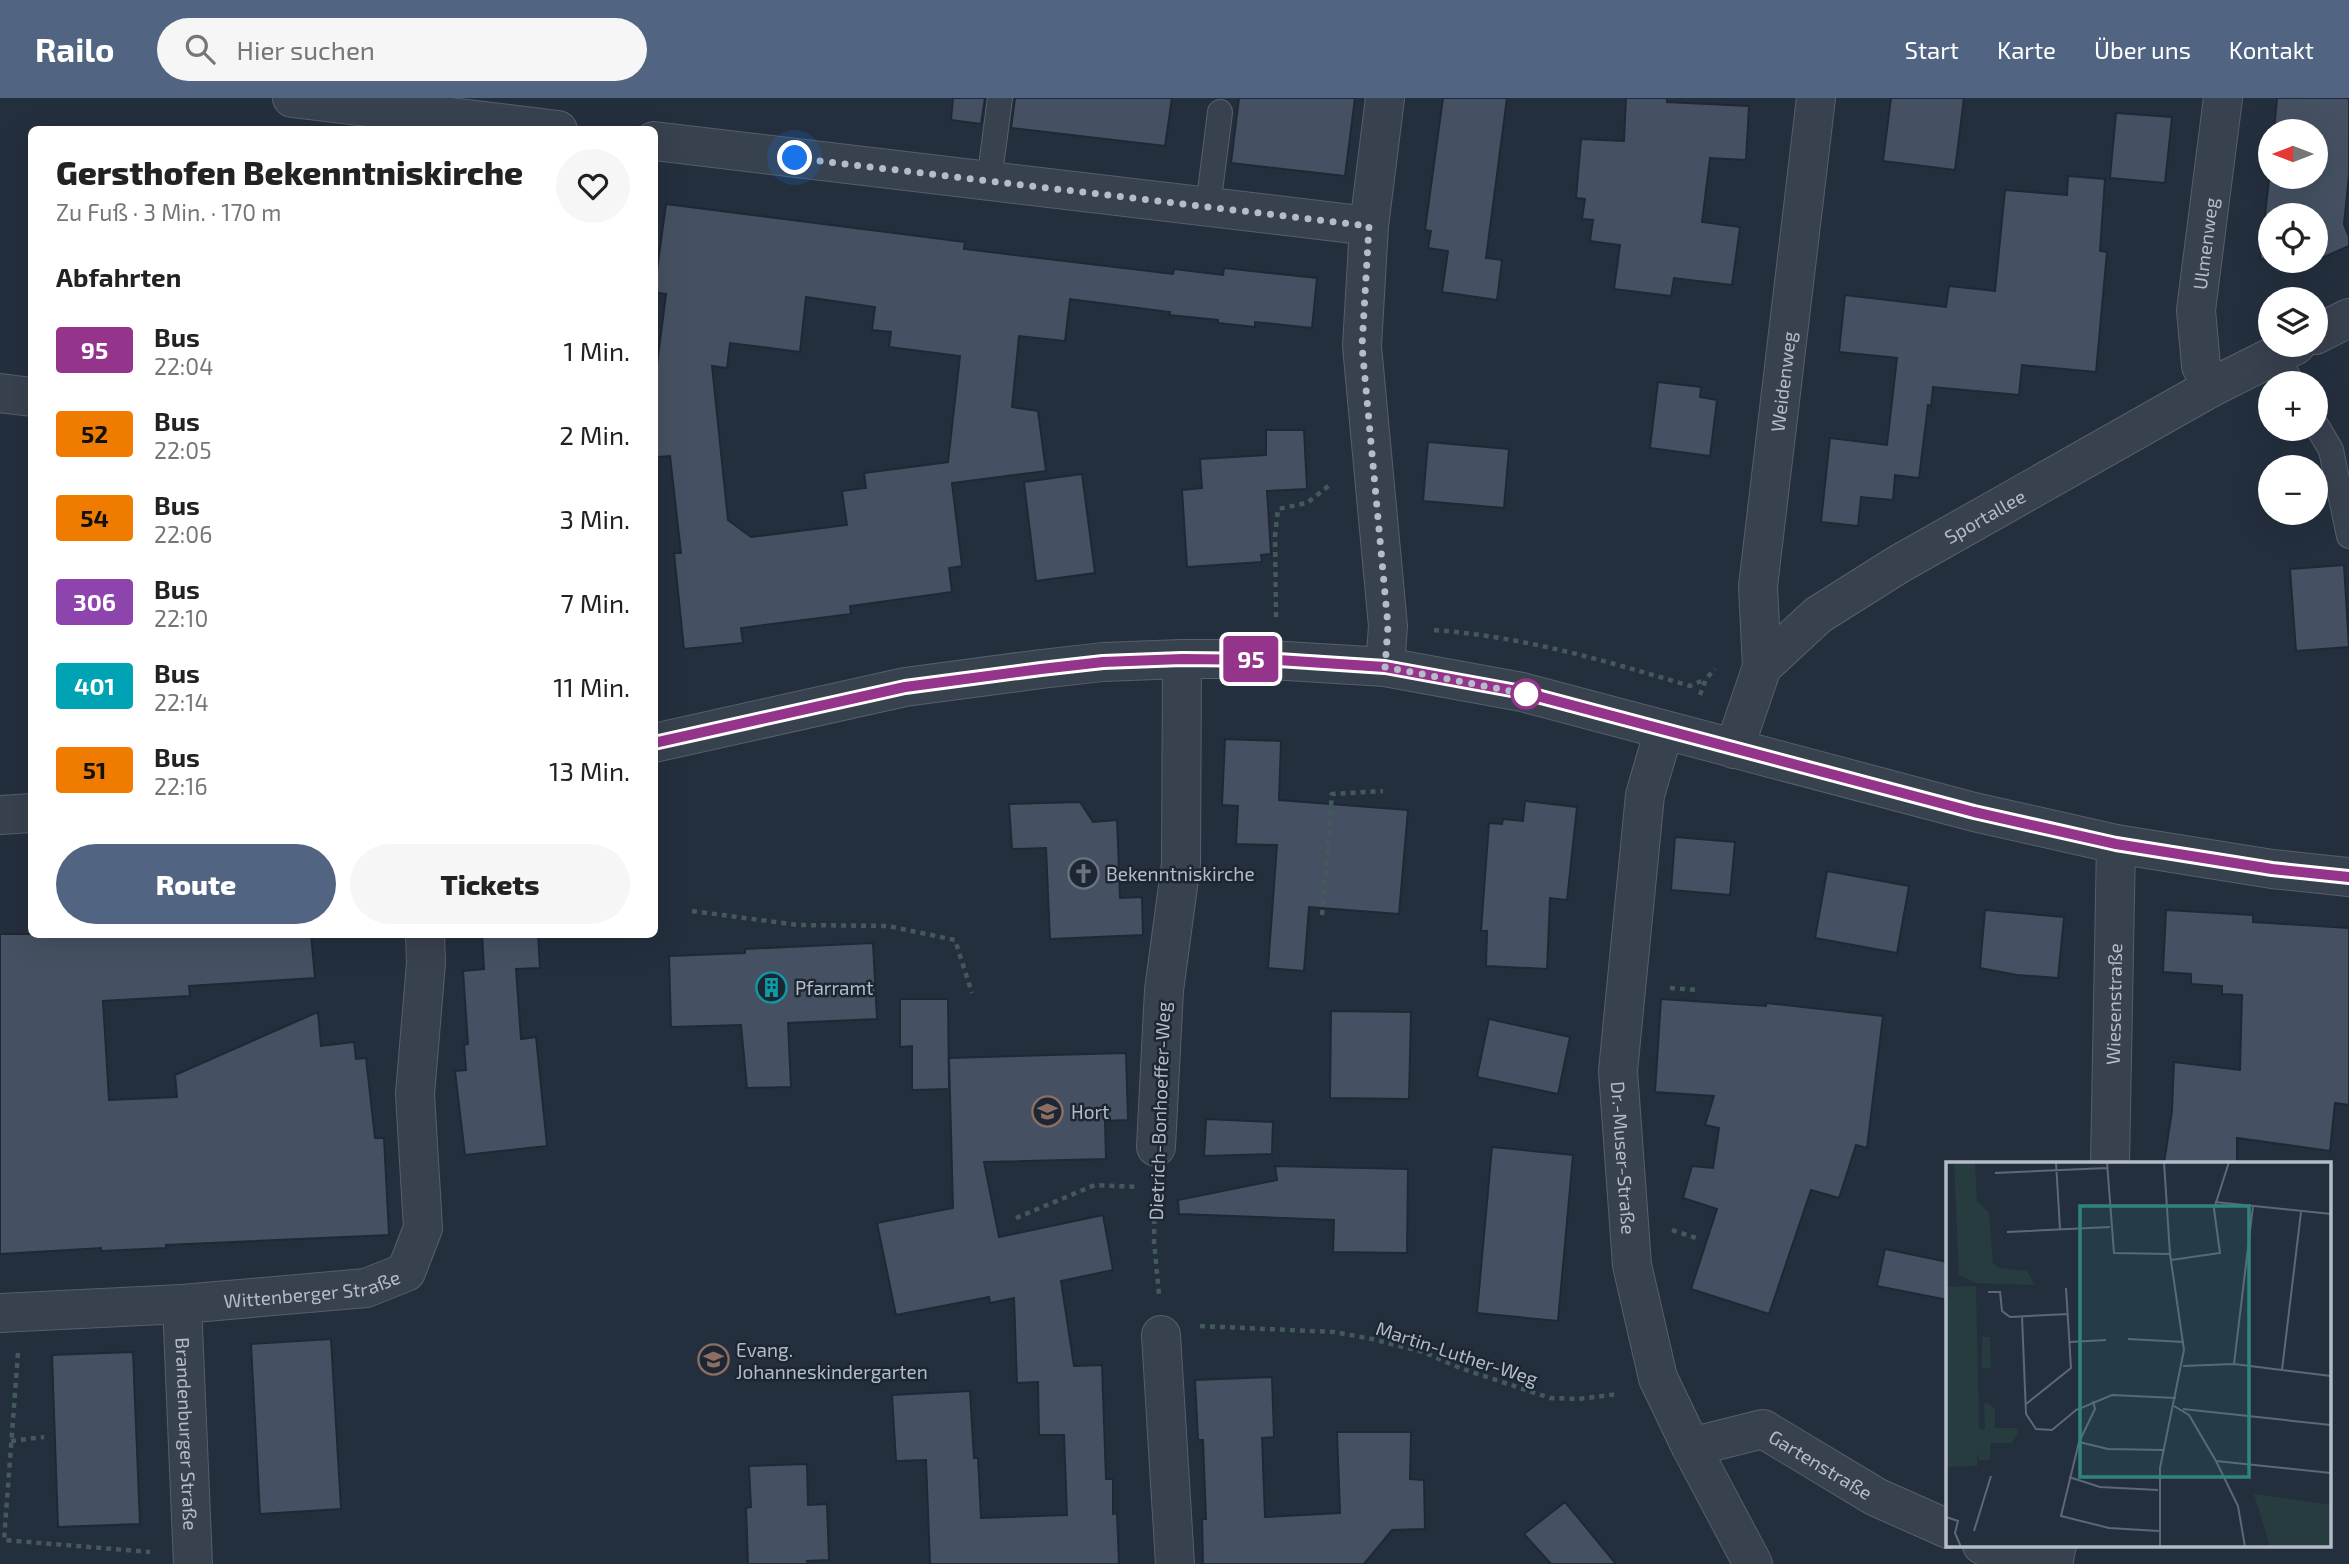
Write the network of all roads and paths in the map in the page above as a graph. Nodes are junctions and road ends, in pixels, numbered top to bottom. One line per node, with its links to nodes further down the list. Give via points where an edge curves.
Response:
1 (292, 98): 7 (street)
2 (1000, 98): 9 (lane)
3 (1385, 98): 11 (street)
4 (1816, 98): 25 (street, Weidenweg, via 1758,586)
5 (2222, 98): 15 (street, Ulmenweg, via 2196,310 2201,366)
6 (1220, 112): 10 (lane)
7 (525, 126)
8 (658, 141): 9 (street)
9 (989, 181): 10 (street)
10 (1208, 207): 11 (street)
11 (1369, 226): 22 (street, via 1362,346)
12 (2349, 318): 13 (street)
13 (2328, 328)
14 (2288, 361): 15 (street, Sportallee)
15 (2212, 387): 25 (street, Sportallee, via 1899,564 1818,615)
16 (0, 393): 17 (street)
17 (28, 396)
18 (2326, 441): 20 (lane)
19 (1336, 479): 21 (path, via 1307,503 1278,509)
20 (2349, 536)
21 (1276, 617)
22 (1388, 626): 24 (street); 26 (path, via 1482,634 1559,648 1690,686)
23 (1182, 659): 24 (street); 28 (street, via 1103,662 905,687); 39 (street, Dietrich-Bonhoeffer-Weg, via 1181,863 1164,990)
24 (1385, 667): 27 (street, via 1522,692)
25 (1762, 667): 29 (street, Sportallee)
26 (1706, 679)
27 (1664, 730): 29 (street); 45 (street, Dr.-Muser-Straße, via 1645,795 1618,1071 1632,1265)
28 (658, 742)
29 (1734, 749): 33 (street)
30 (1383, 791): 36 (path, via 1332,794)
31 (28, 813): 32 (street)
32 (0, 815)
33 (2116, 844): 34 (street); 40 (street, Wiesenstraße)
34 (2349, 877)
35 (692, 911): 38 (path, via 798,925 888,926 954,940)
36 (1322, 915)
37 (425, 938): 42 (street, Wittenberger Straße, via 415,1094 423,1228 406,1272 366,1288)
38 (972, 993)
39 (1156, 1147)
40 (2110, 1162)
41 (1016, 1219): 44 (path, Dietrich-Bonhoeffer-Weg, via 1095,1185 1155,1187)
42 (182, 1304): 43 (street, Wittenberger Straße); 53 (street, Brandenburger Straße)
43 (11, 1312): 47 (path)
44 (1161, 1329): 45 (path, Martin-Luther-Weg, via 1334,1332 1423,1352 1550,1398 1616,1394); 54 (street)
45 (1658, 1378): 48 (street, Dr.-Muser-Straße)
46 (44, 1437): 47 (path)
47 (11, 1441): 49 (path)
48 (1691, 1447): 50 (street, Gartenstraße, via 1763,1429 1876,1497); 55 (street, Dr.-Muser-Straße)
49 (3, 1519): 53 (path, via 4,1540)
50 (1946, 1529)
51 (1984, 1546): 56 (street)
52 (2057, 1546): 57 (street)
53 (193, 1560)
54 (1175, 1564)
55 (1753, 1564)
56 (2025, 1564)
57 (2053, 1564)

